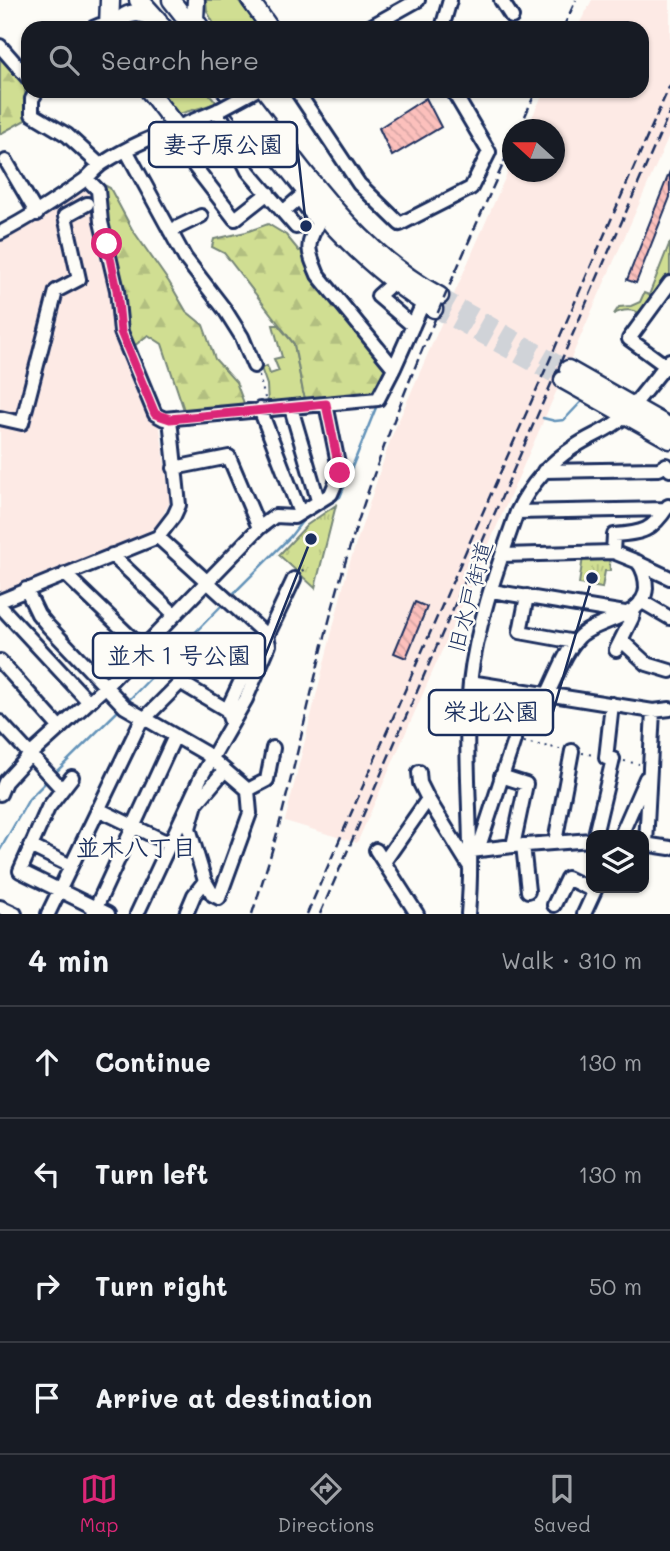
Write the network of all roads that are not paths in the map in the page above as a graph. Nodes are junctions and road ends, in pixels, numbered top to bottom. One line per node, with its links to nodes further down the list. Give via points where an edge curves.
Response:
1 (110, 0): 10 (highway)
2 (139, 0): 8 (highway)
3 (196, 0): 13 (main road)
4 (250, 0): 14 (main road)
5 (418, 0): 15 (street)
6 (450, 0): 16 (street)
7 (501, 0): 9 (street)
8 (162, 12): 11 (main road, via 128,14); 12 (main road)
9 (512, 17)
10 (108, 21)
11 (117, 21)
12 (179, 21)
13 (196, 21)
14 (265, 21)
15 (380, 21)
16 (444, 21)
17 (0, 46): 18 (street)
18 (21, 70)
19 (34, 98): 30 (street, via 32,114 67,135)
20 (154, 98): 27 (main road)
21 (235, 98): 33 (main road)
22 (236, 98): 43 (main road, via 342,219)
23 (241, 98): 26 (street, bridge)
24 (302, 98): 25 (street, via 359,184 400,224 471,188 489,152)
25 (457, 98)
26 (220, 109): 27 (street); 32 (street, via 248,171)
27 (176, 126): 28 (street); 32 (street, via 195,167 235,219)
28 (126, 149): 30 (street); 39 (street)
29 (6, 161): 36 (street)
30 (100, 165): 31 (street)
31 (87, 179): 36 (street); 54 (street, via 99,190 121,332 155,414)
32 (268, 193): 35 (street)
33 (302, 195): 35 (street); 43 (main road, via 374,266); 47 (street, via 318,223 308,242 318,275)
34 (87, 204): 53 (street, via 65,216 79,279 56,291 22,424)
35 (282, 212): 38 (street)
36 (37, 214): 40 (street)
37 (201, 216): 39 (street)
38 (296, 228)
39 (170, 232): 46 (street, via 237,328)
40 (0, 233)
41 (670, 284): 45 (street, via 629,339)
42 (387, 288): 44 (street, via 378,296)
43 (433, 303): 44 (street)
44 (413, 326): 47 (street)
45 (669, 365): 52 (street, 旧水戸街道)
46 (254, 366)
47 (394, 368): 49 (street, via 378,399)
48 (565, 374): 52 (main road)
49 (326, 404): 50 (street); 60 (street, via 340,473 331,494)
50 (291, 408): 51 (street); 60 (street)
51 (264, 409): 54 (street); 62 (street)
52 (630, 412): 55 (main road); 56 (main road); 59 (street, 旧水戸街道, via 617,424 574,446)
53 (0, 418)
54 (170, 419): 58 (street)
55 (670, 427)
56 (670, 440)
57 (669, 465): 59 (street, via 659,469)
58 (174, 468): 64 (street, via 229,457); 65 (street, via 179,505)
59 (544, 471): 61 (street, 旧水戸街道)
60 (318, 500): 62 (street)
61 (517, 512): 63 (street); 68 (street, 旧水戸街道)
62 (300, 513): 64 (street, via 275,516)
63 (667, 514): 66 (street, via 640,534 614,535)
64 (259, 528): 73 (street)
65 (158, 537): 67 (street); 73 (street)
66 (613, 552): 68 (street); 69 (street)
67 (112, 555): 70 (street); 80 (street)
68 (503, 555): 75 (street, 旧水戸街道)
69 (638, 562): 71 (street); 79 (street, via 646,580 645,594)
70 (65, 573): 74 (street); 84 (street)
71 (670, 578)
72 (294, 579): 82 (street)
73 (206, 581): 80 (street); 82 (street)
74 (26, 589): 77 (street); 90 (street, via 38,614)
75 (492, 591): 76 (street); 89 (street, 旧水戸街道)
76 (527, 596): 79 (street); 83 (street, via 520,632)
77 (0, 601)
78 (0, 606): 93 (street)
79 (633, 608): 81 (street); 83 (street, via 588,629); 86 (street, via 619,645 647,664)
80 (174, 614): 84 (street)
81 (670, 618)
82 (267, 636): 87 (street, via 269,645)
83 (575, 642): 92 (street)
84 (142, 648): 90 (street)
85 (0, 661): 100 (street)
86 (670, 671)
87 (250, 673): 88 (street, via 214,649); 97 (street, via 246,699)
88 (180, 682): 97 (street); 98 (street)
89 (470, 682): 91 (street); 128 (street, 旧水戸街道, via 466,774)
90 (105, 687): 93 (street); 98 (street)
91 (517, 689): 92 (street); 109 (street, via 514,740)
92 (547, 695): 94 (street)
93 (89, 702): 100 (street)
94 (612, 704): 96 (street); 117 (street, via 609,758)
95 (670, 709): 96 (street)
96 (653, 711): 107 (street)
97 (229, 716): 105 (street)
98 (144, 718): 101 (street); 115 (street)
99 (0, 722): 104 (street)
100 (60, 728): 104 (street)
101 (175, 736): 105 (street); 116 (street)
102 (273, 748): 113 (street, via 267,780)
103 (572, 751): 121 (street)
104 (30, 755): 111 (street); 112 (street)
105 (211, 759): 106 (street); 122 (street)
106 (224, 771): 113 (street); 132 (street, via 196,804 189,828)
107 (650, 771): 118 (street); 119 (street)
108 (419, 772): 114 (street)
109 (501, 776): 123 (street, via 526,784); 128 (street)
110 (72, 777): 111 (street)
111 (53, 780): 125 (street, via 48,808)
112 (2, 784)
113 (248, 790): 132 (street, via 250,813 219,898)
114 (428, 799): 129 (street); 131 (street)
115 (97, 809): 116 (street); 130 (street)
116 (132, 826): 122 (street); 139 (street)
117 (596, 830)
118 (623, 830)
119 (646, 830)
120 (586, 840): 121 (street)
121 (555, 842): 123 (street)
122 (170, 844): 143 (street)
123 (518, 845): 128 (street); 135 (street)
124 (649, 845): 126 (street)
125 (30, 846): 130 (street); 134 (street, via 20,871)
126 (670, 848)
127 (376, 850): 129 (street)
128 (475, 851): 131 (street, 旧水戸街道)
129 (384, 862): 145 (street)
130 (71, 866): 134 (street)
131 (471, 867): 146 (street, 旧水戸街道)
132 (205, 881): 144 (street)
133 (586, 885): 137 (street, via 567,878)
134 (59, 891): 139 (street); 141 (street)
135 (528, 891)
136 (593, 893): 147 (street)
137 (554, 905)
138 (0, 907): 140 (street)
139 (94, 911): 142 (street)
140 (15, 914)
141 (48, 914)
142 (108, 914)
143 (137, 914)
144 (186, 914)
145 (417, 914)
146 (468, 914)
147 (584, 914)

